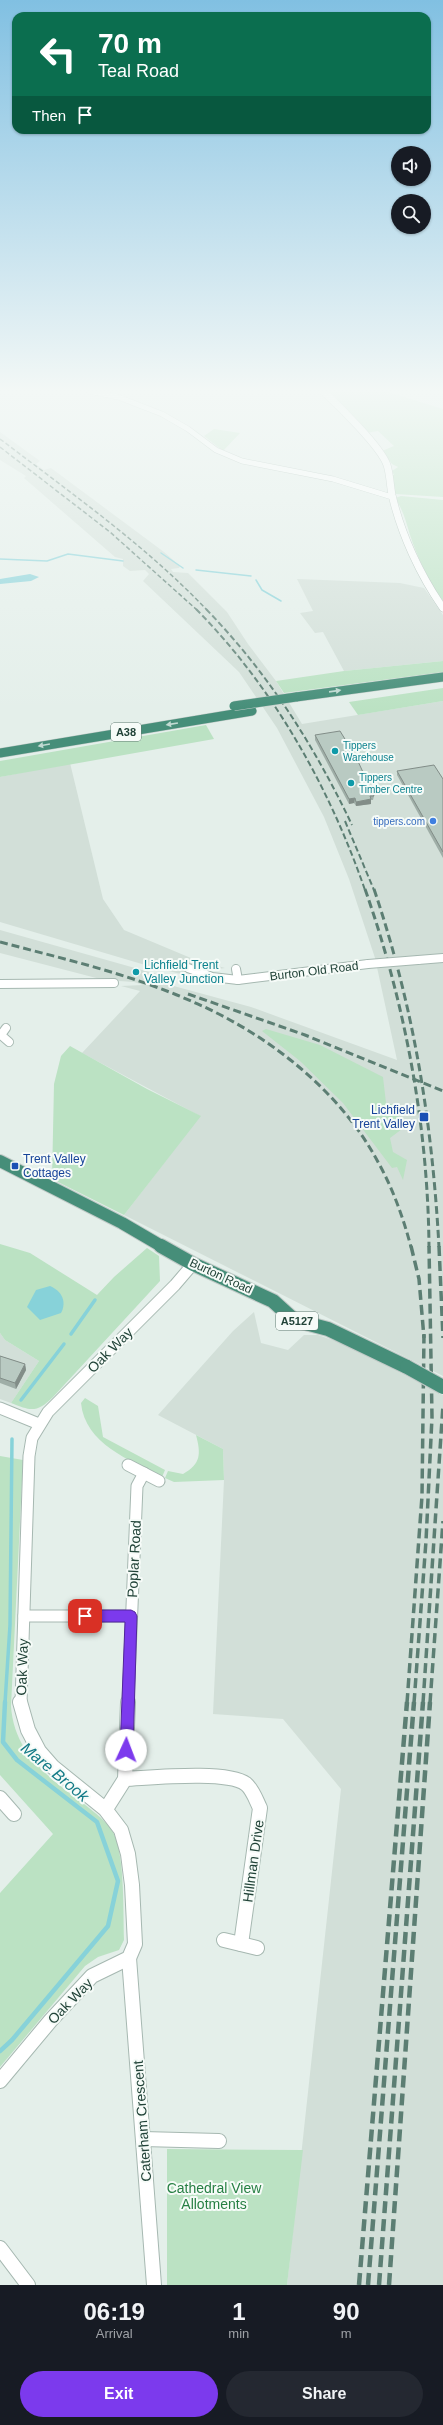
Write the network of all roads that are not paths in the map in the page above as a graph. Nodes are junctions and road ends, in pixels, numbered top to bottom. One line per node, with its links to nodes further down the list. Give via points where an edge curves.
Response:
1 (392, 497): 2 (street, via 426,584)
2 (443, 608)
3 (443, 677): 5 (highway, A38, one-way to 3)
4 (443, 684): 5 (highway, A38)
5 (299, 700): 6 (highway, A38, bridge, via 234,706); 7 (highway, A38, one-way to 7, via 252,711)
6 (0, 746)
7 (0, 753)
8 (443, 958): 11 (street, Burton Old Road, bridge, via 368,964)
9 (188, 968): 11 (street, Burton Old Road, via 213,978)
10 (236, 969): 11 (street)
11 (238, 980)
12 (114, 983): 13 (street)
13 (0, 984)
14 (6, 1028): 15 (street)
15 (0, 1035): 16 (street)
16 (9, 1042)
17 (0, 1161): 18 (highway, Burton Road / A5127, via 122,1223)
18 (193, 1264): 19 (highway, Burton Road / A5127, bridge, via 255,1291 273,1301 294,1320 328,1329); 21 (street, Oak Way, via 48,1412)
19 (443, 1387)
20 (0, 1408): 21 (street)
21 (40, 1424): 25 (street, Oak Way, via 32,1438 29,1456)
22 (128, 1465): 23 (street)
23 (144, 1473): 24 (street); 26 (street, Poplar Road, via 137,1486)
24 (159, 1481)
25 (24, 1616): 26 (street); 29 (street, Oak Way, via 20,1700 28,1733 44,1758)
26 (131, 1616): 27 (street, Poplar Road)
27 (125, 1779): 29 (street); 32 (street, Hillman Drive, via 234,1779 244,1782 253,1791 260,1808)
28 (0, 1798): 30 (street)
29 (106, 1809): 34 (street, Oak Way, via 121,1830 128,1851 135,1944)
30 (14, 1814)
31 (224, 1940): 32 (street)
32 (241, 1944): 33 (street)
33 (257, 1948)
34 (129, 1958): 35 (street, Oak Way, via 92,1976); 36 (street, Caterham Crescent)
35 (0, 2081)
36 (143, 2139): 37 (street); 40 (street, Caterham Crescent)
37 (219, 2141)
38 (0, 2248): 39 (street)
39 (28, 2285)
40 (154, 2285)

